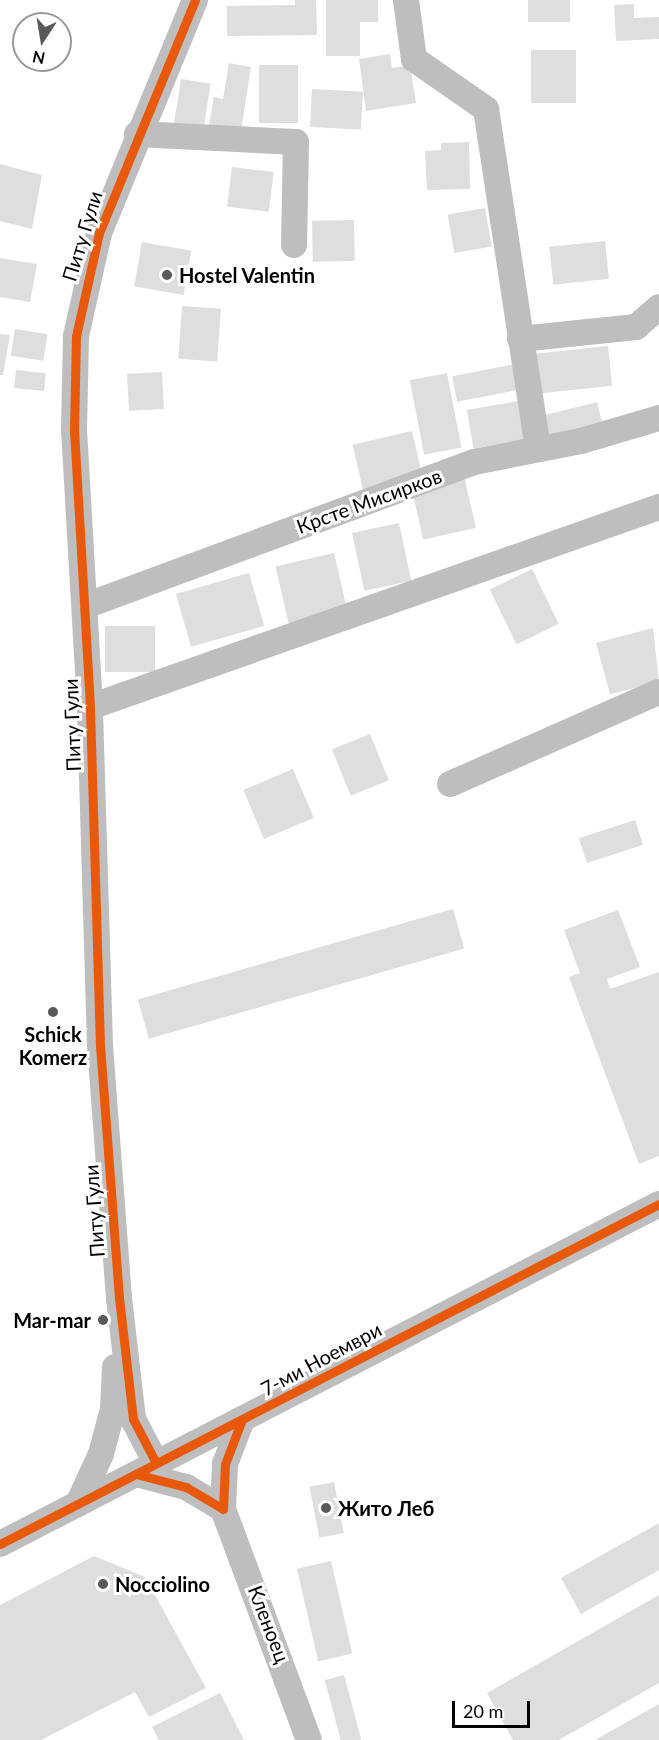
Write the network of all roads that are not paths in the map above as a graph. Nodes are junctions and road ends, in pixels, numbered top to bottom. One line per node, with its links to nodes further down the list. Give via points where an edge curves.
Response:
1 (195, 0): 3 (street, Питу Гули)
2 (406, 0): 6 (street, via 414,59 486,109)
3 (137, 134): 4 (street, via 296,142); 10 (street, Питу Гули, via 99,233 76,336 74,431)
4 (294, 245)
5 (659, 307): 6 (street, via 636,327)
6 (520, 339): 8 (street)
7 (659, 418): 8 (street, Крсте Мисирков)
8 (538, 449): 10 (street, Крсте Мисирков, via 474,462)
9 (659, 507): 12 (street)
10 (85, 606): 12 (street, Питу Гули)
11 (659, 692): 13 (street)
12 (90, 707): 15 (street, Питу Гули, via 100,1046)
13 (450, 784)
14 (659, 1204): 16 (street, 7-ми Ноември)
15 (119, 1298): 17 (street, Питу Гули, via 134,1419); 18 (street, Питу Гули, via 113,1409 101,1454)
16 (242, 1422): 17 (street, 7-ми Ноември); 19 (street, Кленоец, via 225,1464)
17 (146, 1469): 18 (street, 7-ми Ноември); 19 (street)
18 (78, 1504): 20 (street, 7-ми Ноември)
19 (223, 1509): 21 (street, Кленоец)
20 (0, 1544)
21 (309, 1740)

